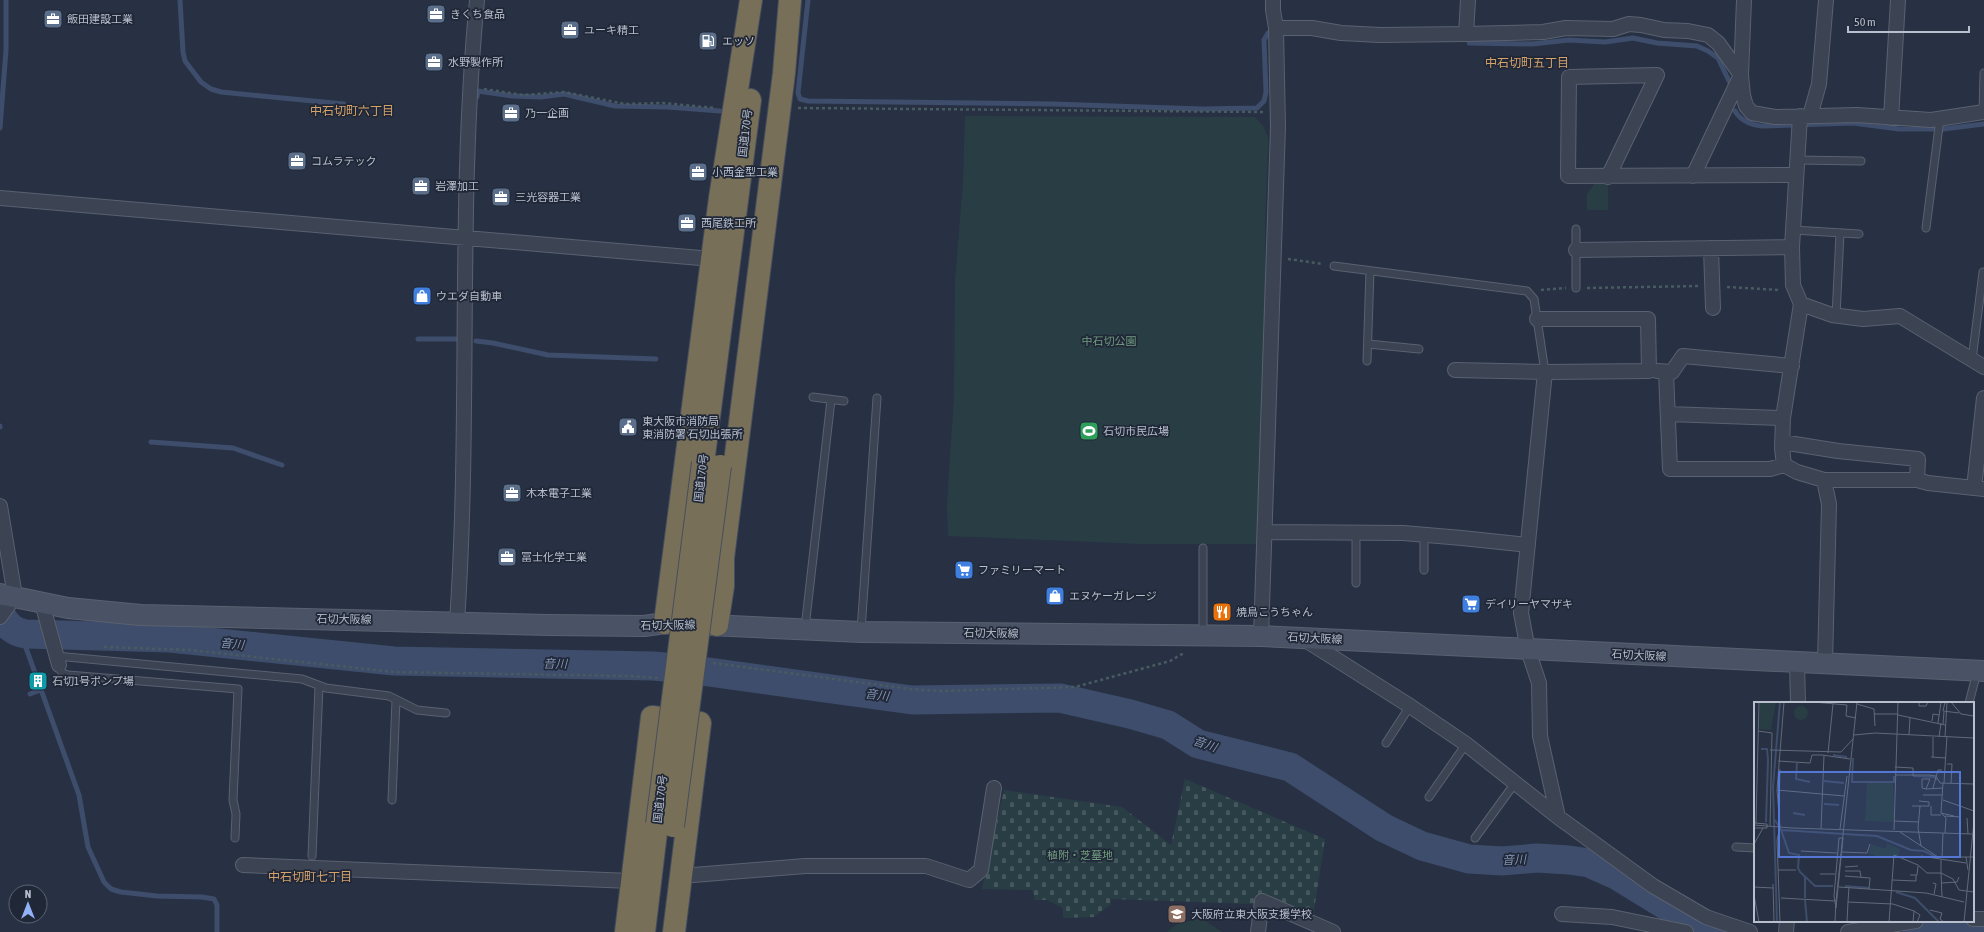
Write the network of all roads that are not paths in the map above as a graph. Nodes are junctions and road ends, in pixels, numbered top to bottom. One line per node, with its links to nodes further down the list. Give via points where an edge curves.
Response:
1 (477, 0): 30 (street, via 469,87)
2 (750, 0): 34 (highway)
3 (763, 0): 61 (highway, 国道170号)
4 (780, 0): 61 (highway, 国道170号)
5 (790, 0): 79 (highway, via 784,73 723,558 723,586)
6 (1273, 0): 11 (street)
7 (1468, 0): 12 (street)
8 (1744, 0): 14 (street)
9 (1826, 0): 17 (street, via 1819,84)
10 (1898, 0): 16 (street)
11 (1276, 28): 12 (street, via 1312,28 1341,33 1380,35); 67 (street, via 1278,112)
12 (1466, 34): 14 (street, via 1543,32 1566,28 1613,29 1629,24 1688,31 1708,35 1718,43)
13 (1984, 73): 15 (lane)
14 (1741, 76): 17 (street, via 1746,106 1752,113); 22 (street)
15 (1983, 112): 18 (street)
16 (1891, 118): 17 (street, via 1857,115); 18 (street)
17 (1802, 121): 19 (street)
18 (1940, 122): 25 (lane)
19 (1797, 160): 20 (lane); 21 (street)
20 (1861, 161)
21 (1796, 175): 22 (street); 27 (street)
22 (1693, 176): 23 (street)
23 (1608, 177): 23 (street, via 1568,176 1569,77 1657,75)
24 (0, 198): 30 (street)
25 (1926, 228)
26 (1576, 229): 33 (lane)
27 (1793, 230): 28 (lane); 31 (street)
28 (1840, 233): 29 (lane); 41 (lane)
29 (1859, 234)
30 (466, 238): 34 (street); 77 (street, via 462,544)
31 (1792, 247): 32 (street); 39 (street, via 1793,285)
32 (1711, 248): 33 (street); 40 (street)
33 (1576, 250): 38 (lane)
34 (712, 259): 78 (highway)
35 (1334, 266): 36 (lane)
36 (1370, 271): 42 (lane, via 1527,291 1534,299); 43 (lane)
37 (1983, 272): 45 (lane)
38 (1576, 288)
39 (1801, 304): 41 (street); 47 (street)
40 (1713, 308)
41 (1836, 316): 45 (street, via 1863,319 1900,316)
42 (1537, 319): 50 (street, via 1648,319); 51 (lane)
43 (1368, 344): 44 (lane); 46 (lane)
44 (1419, 350)
45 (1972, 360): 48 (street)
46 (1367, 361)
47 (1792, 366): 52 (street, via 1683,356 1672,372); 59 (street)
48 (1984, 367)
49 (1455, 370): 51 (street)
50 (1649, 371): 51 (street); 52 (street)
51 (1545, 372): 70 (street)
52 (1666, 372): 58 (street)
53 (813, 397): 56 (lane)
54 (877, 398): 81 (lane)
55 (1984, 398): 65 (street)
56 (831, 400): 57 (lane); 80 (lane)
57 (844, 401)
58 (1668, 414): 59 (street); 62 (street, via 1670,469 1770,470)
59 (1783, 418): 60 (street)
60 (1782, 442): 62 (street); 64 (street, via 1918,459)
61 (711, 464): 103 (highway, 国道170号, bridge)
62 (1784, 465): 63 (street)
63 (1824, 480): 64 (street); 88 (street, via 1829,504)
64 (1917, 480): 65 (street)
65 (1979, 488)
66 (0, 506): 74 (street)
67 (1266, 532): 68 (street); 83 (street)
68 (1356, 533): 69 (street); 73 (lane)
69 (1424, 535): 70 (street); 72 (lane)
70 (1528, 545): 85 (street, via 1521,613)
71 (1203, 548): 82 (lane)
72 (1424, 570)
73 (1356, 583)
74 (8, 595): 75 (main road, 石切大阪線); 76 (street)
75 (42, 603): 77 (main road, 石切大阪線, via 141,615); 86 (street)
76 (0, 617)
77 (457, 622): 78 (main road, 石切大阪線, via 644,626)
78 (665, 624): 79 (main road, 石切大阪線)
79 (717, 625): 80 (main road, 石切大阪線)
80 (805, 630): 81 (main road, 石切大阪線)
81 (861, 632): 82 (main road, 石切大阪線)
82 (1203, 636): 83 (main road, 石切大阪線)
83 (1261, 636): 84 (main road, 石切大阪線)
84 (1302, 637): 85 (main road, 石切大阪線); 94 (street)
85 (1528, 650): 87 (main road, 石切大阪線); 102 (street, via 1539,683 1540,736)
86 (56, 655): 90 (lane, via 271,676 302,680); 104 (lane, via 62,672 68,675 238,689 233,800 236,814)
87 (1797, 662): 88 (main road, 石切大阪線); 92 (street)
88 (1825, 663): 89 (main road, 石切大阪線)
89 (1980, 671): 93 (lane)
90 (319, 686): 91 (lane, via 377,694); 108 (lane)
91 (396, 700): 95 (lane, via 417,710); 101 (lane)
92 (1798, 702)
93 (1969, 702)
94 (1410, 706): 96 (lane); 97 (street)
95 (446, 713)
96 (1386, 743)
97 (1466, 744): 98 (street); 100 (lane)
98 (1515, 783): 102 (street); 105 (lane)
99 (994, 788): 110 (street, via 981,870 969,880 926,866 805,866)
100 (1429, 796)
101 (392, 800)
102 (1558, 817): 122 (street, via 1653,886 1706,917)
103 (665, 825): 116 (highway, 国道170号); 117 (highway, 国道170号)
104 (234, 838)
105 (1475, 838)
106 (1736, 847): 107 (lane)
107 (1754, 848)
108 (312, 856)
109 (243, 865): 111 (street)
110 (681, 876): 111 (highway, via 700,723 652,717); 118 (highway)
111 (631, 881): 115 (highway)
112 (1562, 914): 121 (street, via 1612,916)
113 (1787, 922): 123 (street)
114 (1903, 922): 124 (street)
115 (626, 932)
116 (644, 932)
117 (661, 932)
118 (674, 932)
119 (1258, 932): 120 (street, via 1262,901)
120 (1333, 932)
121 (1686, 932)
122 (1750, 932)
123 (1786, 932)
124 (1848, 932)

